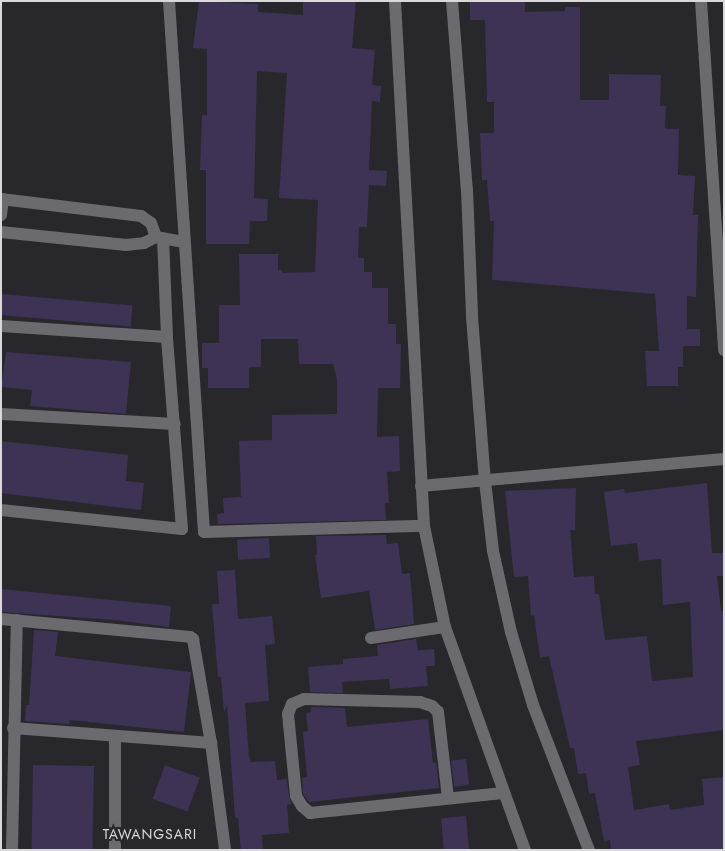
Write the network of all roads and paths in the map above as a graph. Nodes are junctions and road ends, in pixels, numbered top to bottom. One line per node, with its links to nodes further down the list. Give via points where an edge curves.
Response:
1 (169, 1): 9 (street)
2 (395, 1): 17 (street)
3 (452, 1): 16 (street, via 467,190)
4 (700, 1): 12 (street)
5 (2, 199): 6 (street); 8 (street, via 141,216 151,224)
6 (1, 215)
7 (1, 232): 8 (street, via 126,245)
8 (160, 238): 9 (street); 11 (street)
9 (185, 242): 19 (street, via 204,532)
10 (1, 326): 11 (street)
11 (167, 337): 14 (street)
12 (724, 350)
13 (1, 414): 14 (street)
14 (175, 424): 18 (street, via 182,529)
15 (724, 459): 16 (street)
16 (480, 481): 17 (street); 33 (street, via 511,632 533,705)
17 (427, 486): 19 (street)
18 (1, 510)
19 (424, 526): 22 (street)
20 (1, 619): 21 (street)
21 (16, 620): 24 (street); 26 (street, via 192,638 195,642)
22 (445, 627): 23 (street); 27 (street)
23 (371, 638)
24 (13, 728): 25 (street); 29 (street)
25 (115, 737): 26 (street); 30 (street)
26 (211, 743): 31 (street)
27 (503, 793): 28 (street); 32 (street)
28 (448, 798): 28 (street, via 310,813 296,796 288,714 292,704 304,699 420,702 432,706 438,712)
29 (12, 850)
30 (115, 850)
31 (225, 850)
32 (525, 850)
33 (589, 850)

